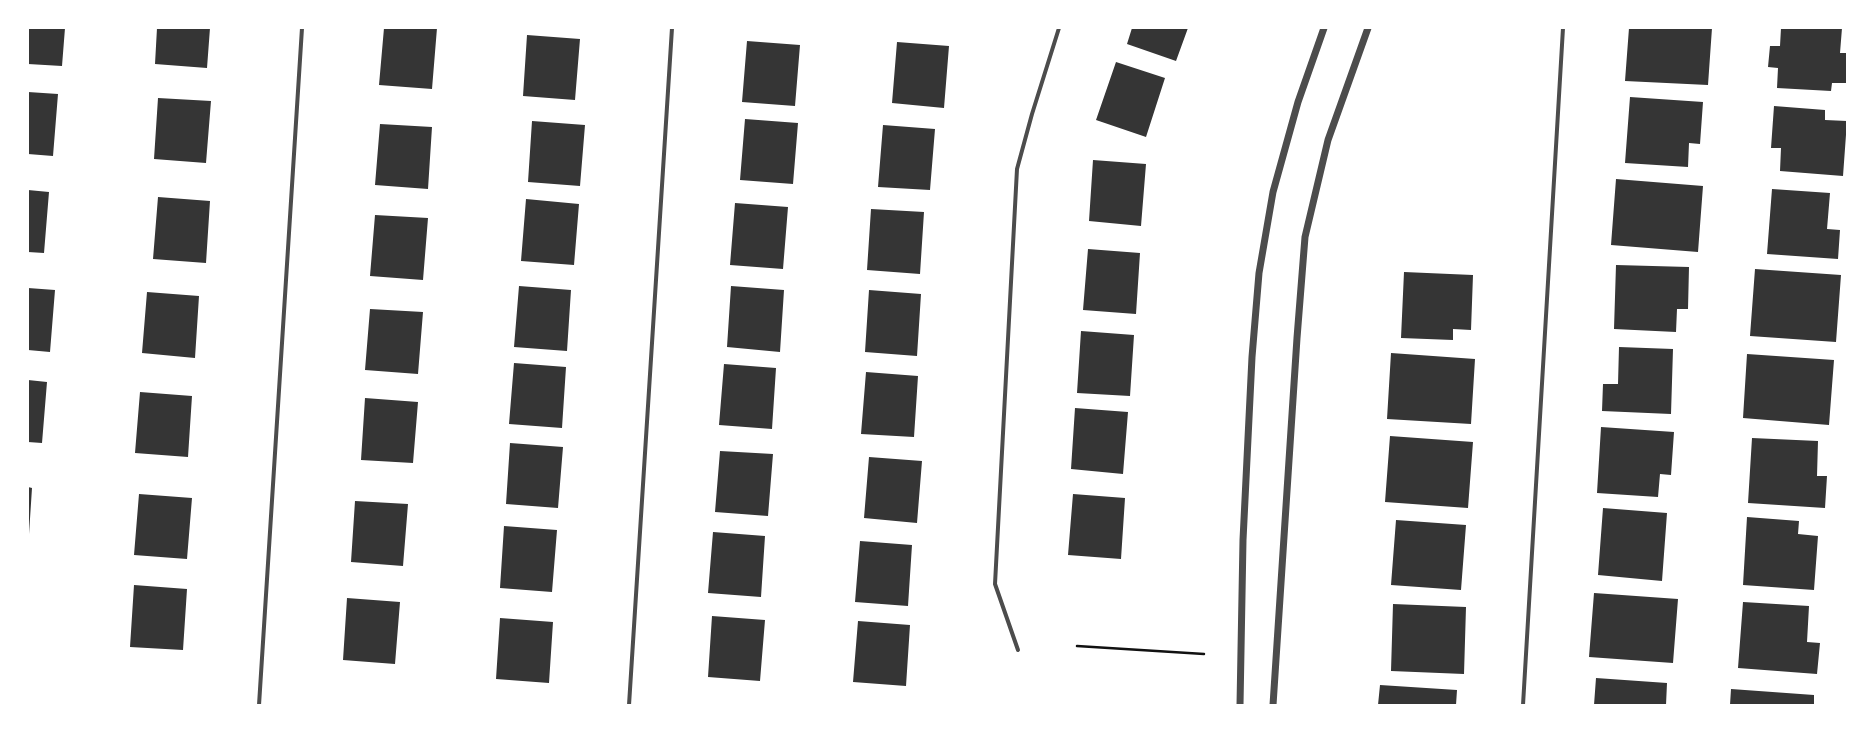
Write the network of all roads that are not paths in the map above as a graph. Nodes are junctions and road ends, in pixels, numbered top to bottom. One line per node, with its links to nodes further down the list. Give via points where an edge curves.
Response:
1 (302, 28): 8 (street)
2 (672, 28): 9 (street)
3 (1059, 28): 7 (street, via 1016,169 995,584)
4 (1324, 28): 10 (street, via 1298,102 1273,192 1260,273 1252,357 1243,540)
5 (1368, 28): 11 (street, via 1328,140 1305,238)
6 (1563, 28): 12 (street)
7 (1018, 650)
8 (259, 705)
9 (629, 705)
10 (1240, 705)
11 (1273, 705)
12 (1523, 705)

